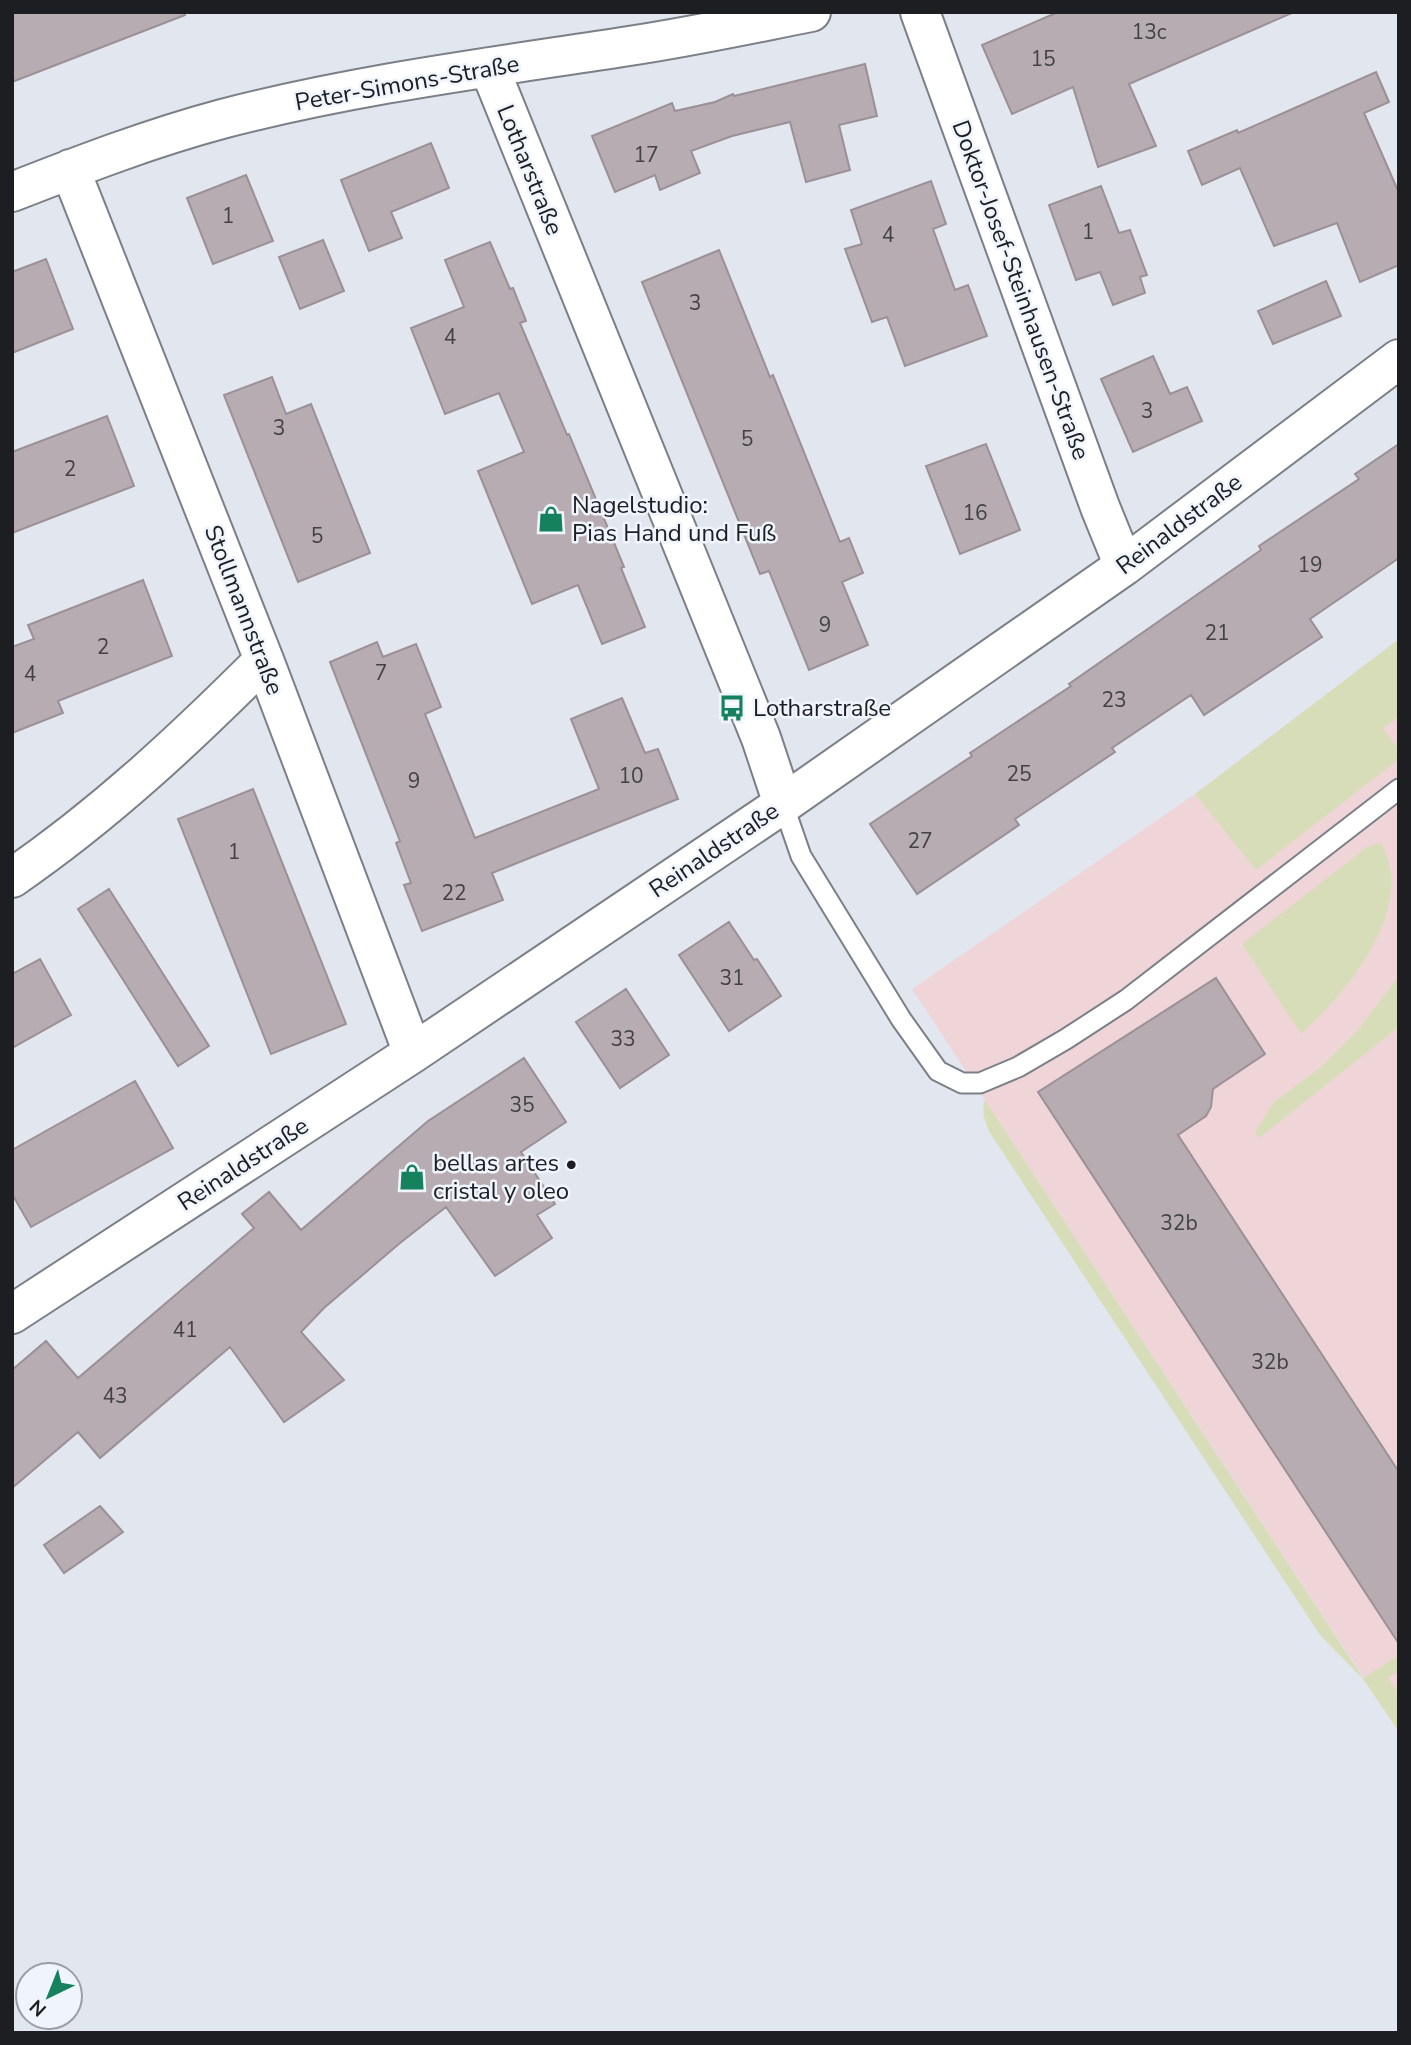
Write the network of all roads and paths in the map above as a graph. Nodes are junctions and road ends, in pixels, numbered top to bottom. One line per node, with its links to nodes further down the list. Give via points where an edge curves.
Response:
1 (811, 12): 3 (street, Peter-Simons-Straße)
2 (920, 12): 7 (street, Doktor-Josef-Steinhausen-Straße)
3 (489, 67): 4 (street, Peter-Simons-Straße, via 378,84 221,119); 10 (street, Lotharstraße, via 761,738)
4 (70, 169): 5 (street, Peter-Simons-Straße); 8 (street, Stollmannstraße)
5 (12, 191)
6 (1399, 359): 7 (street, Reinaldstraße)
7 (1124, 566): 10 (street, Reinaldstraße)
8 (264, 660): 11 (street, via 162,760); 12 (street, Stollmannstraße)
9 (1399, 789): 10 (lane, Lotharstraße, via 1126,1000 1018,1067 980,1083 962,1083 938,1071 901,1019 801,856)
10 (783, 804): 12 (street, Reinaldstraße)
11 (12, 878)
12 (413, 1053): 13 (street, Reinaldstraße)
13 (12, 1314)

